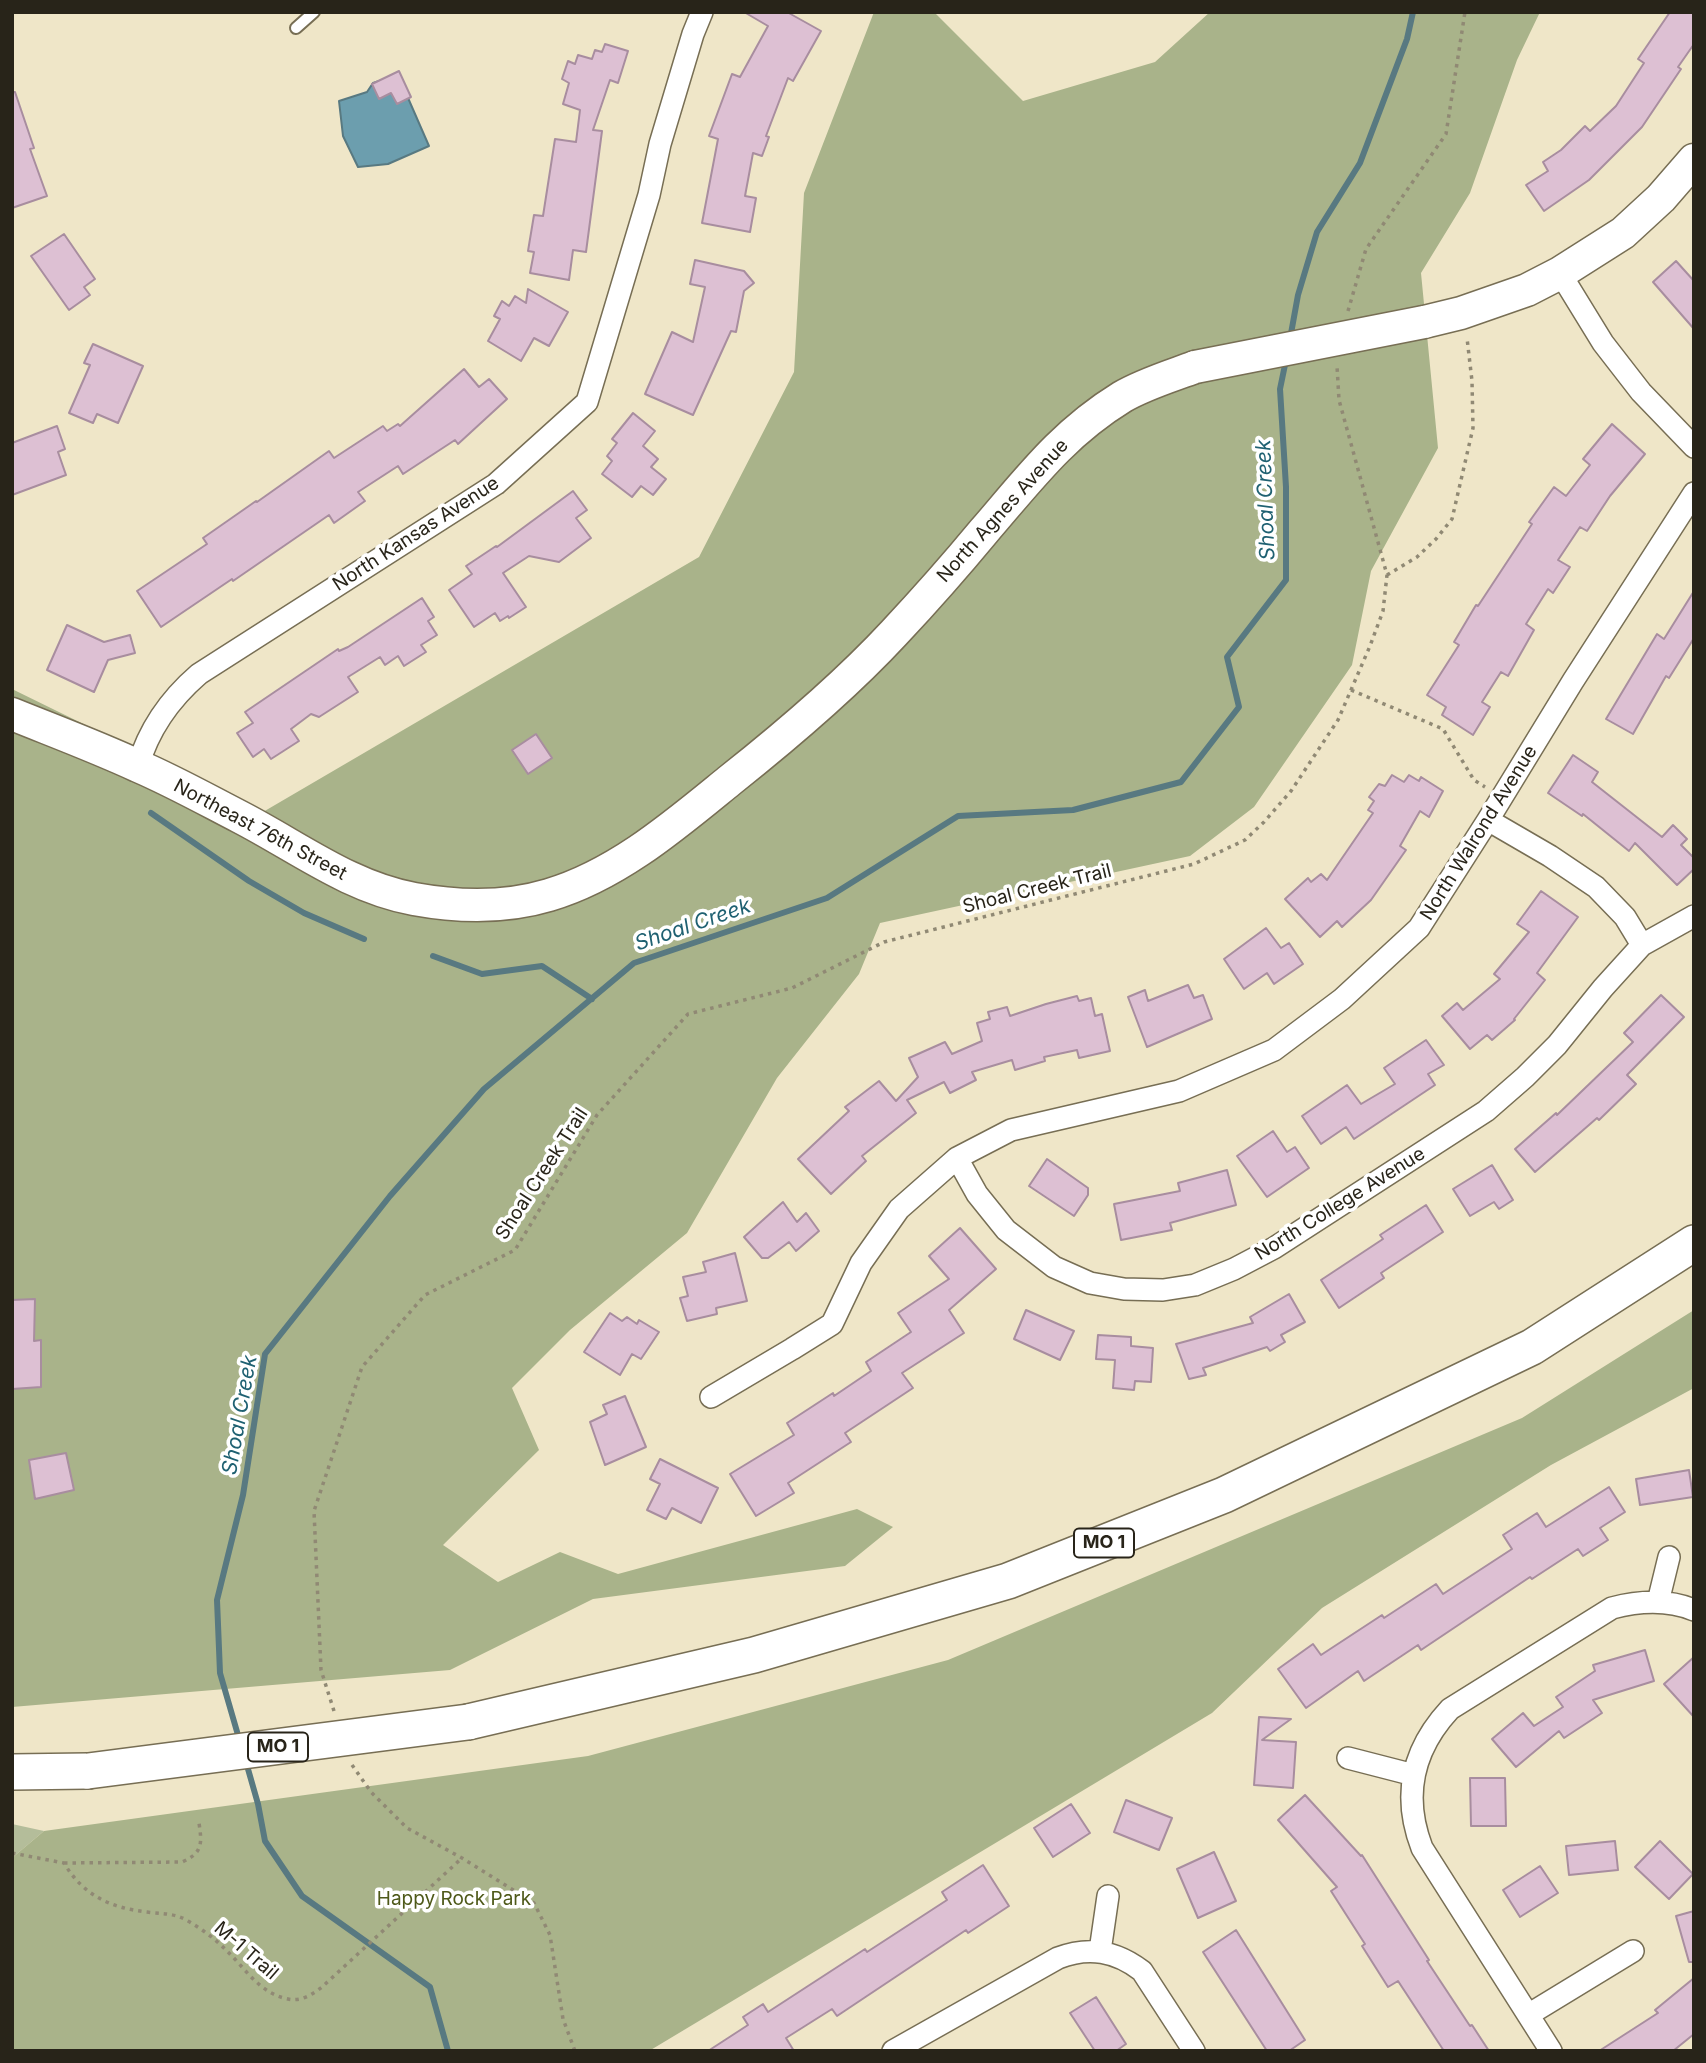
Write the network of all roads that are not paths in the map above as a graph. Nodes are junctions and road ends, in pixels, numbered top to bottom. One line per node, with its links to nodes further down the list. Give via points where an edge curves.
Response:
1 (314, 12): 3 (lane)
2 (702, 12): 9 (street, North Kansas Avenue, via 587,402 496,484 199,674 160,715)
3 (296, 28)
4 (1694, 160): 5 (street, North Agnes Avenue, via 1623,233)
5 (1560, 273): 6 (street, via 1603,343 1641,392); 11 (street, North Agnes Avenue, bridge, via 1461,313 1195,367 1124,396 1063,441 892,635 772,747 608,870 550,895)
6 (1694, 447)
7 (1694, 493): 10 (street, North Walrond Avenue)
8 (12, 714): 9 (street, Northeast 76th Street)
9 (138, 766): 11 (street, Northeast 76th Street, via 244,819 330,870 384,892 444,903)
10 (1488, 820): 13 (street, via 1597,887); 14 (street, North Walrond Avenue, via 1419,929 1342,999 1274,1050 1180,1091 1011,1130)
11 (519, 902)
12 (1694, 916): 13 (street, North College Avenue)
13 (1643, 945): 14 (street, North College Avenue, via 1557,1045 1486,1111 1274,1248 1195,1285 1124,1289 1090,1283 1054,1267 1006,1230 977,1194)
14 (957, 1158): 16 (street, North Walrond Avenue, via 899,1209 861,1263 832,1324)
15 (1694, 1243): 21 (main road, MO 1, bridge, via 1532,1348 1224,1495 1008,1581 754,1655 468,1722 88,1771)
16 (711, 1396)
17 (1669, 1557): 18 (street)
18 (1658, 1602): 19 (street); 22 (street, via 1612,1608 1450,1709 1430,1734)
19 (1694, 1610)
20 (1348, 1758): 22 (street)
21 (12, 1772)
22 (1414, 1775): 26 (street, via 1413,1820 1422,1848)
23 (1108, 1896): 24 (street)
24 (1101, 1951): 27 (street, via 1072,1952 1058,1958); 28 (street, via 1142,1971)
25 (1633, 1951): 26 (street)
26 (1528, 2015): 29 (street)
27 (892, 2051)
28 (1194, 2051)
29 (1551, 2051)

